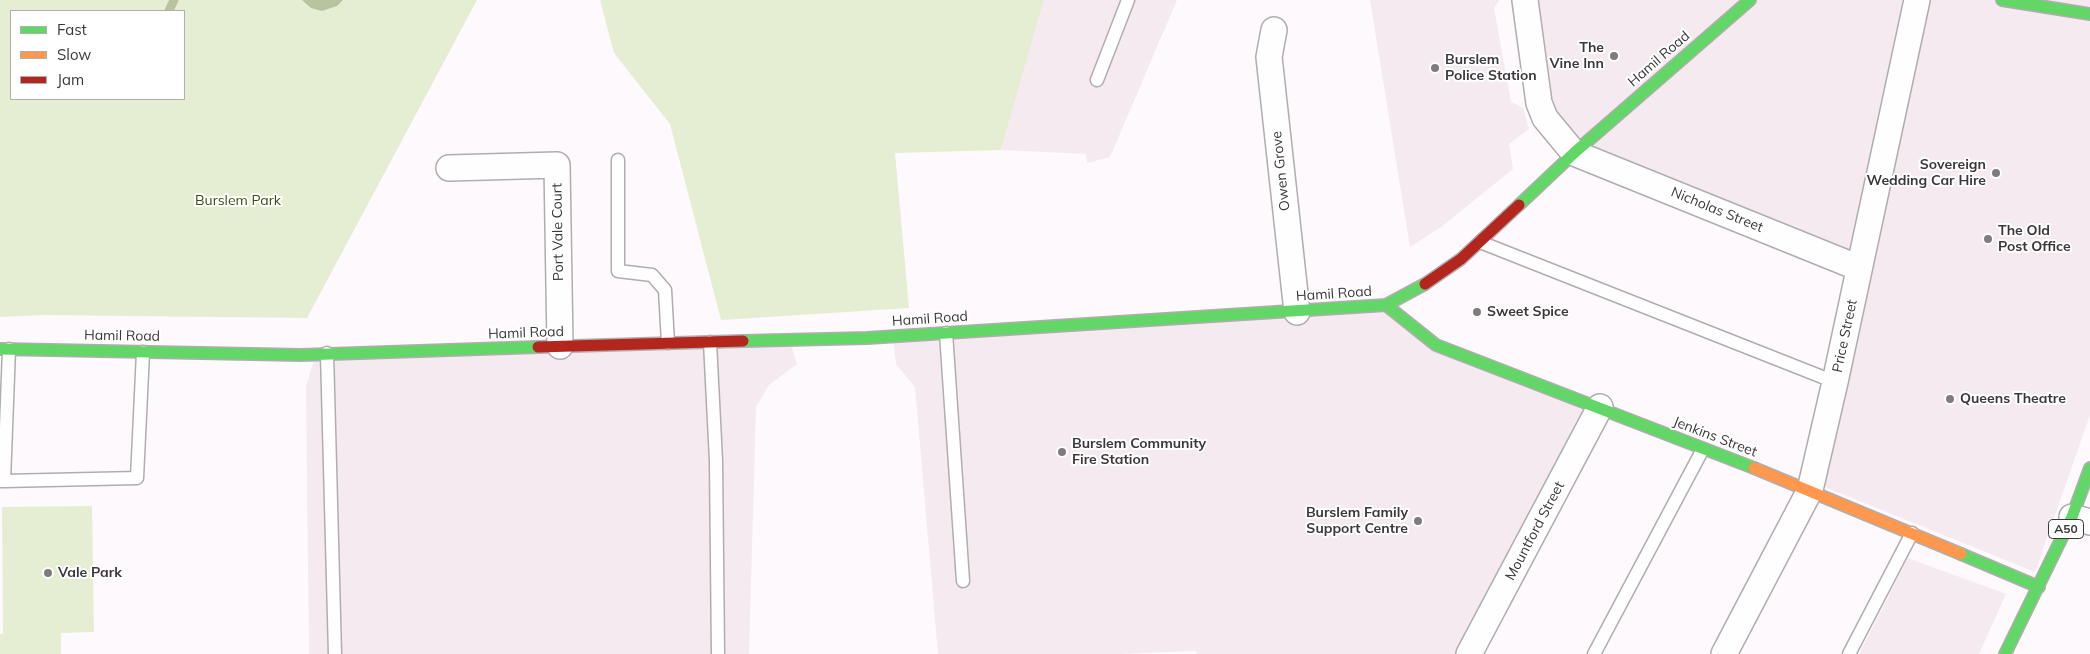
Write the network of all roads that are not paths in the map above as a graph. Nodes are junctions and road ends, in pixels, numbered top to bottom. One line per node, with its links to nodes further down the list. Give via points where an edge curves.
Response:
1 (1128, 0): 8 (lane)
2 (1525, 0): 9 (street, via 1539,103 1545,118)
3 (1750, 0): 9 (street, Hamil Road)
4 (1917, 0): 13 (street, Price Street)
5 (2002, 0): 6 (street)
6 (2084, 9)
7 (1274, 30): 15 (street, Owen Grove, via 1269,56)
8 (1097, 80)
9 (1574, 153): 12 (street, Hamil Road); 13 (street, Nicholas Street)
10 (618, 160): 18 (lane, via 618,271 652,275 665,290)
11 (449, 168): 19 (street, Port Vale Court, via 557,165)
12 (1480, 242): 14 (street, Hamil Road, via 1426,284); 23 (lane)
13 (1860, 268): 23 (street, Price Street)
14 (1386, 306): 15 (street, Hamil Road); 24 (street, Jenkins Street, via 1436,345)
15 (1297, 312): 16 (street, Hamil Road)
16 (946, 333): 17 (street, Hamil Road); 31 (lane)
17 (710, 342): 18 (street, Hamil Road); 34 (lane, via 716,461)
18 (668, 344): 19 (street, Hamil Road)
19 (560, 346): 22 (street, Hamil Road)
20 (5, 349): 21 (street, Hamil Road); 27 (lane)
21 (144, 352): 22 (street, Hamil Road); 27 (lane, via 137,478)
22 (327, 353): 33 (lane)
23 (1835, 382): 28 (street, Price Street)
24 (1600, 407): 25 (street, Jenkins Street); 35 (street, Mountford Street)
25 (1703, 448): 28 (street, Jenkins Street); 36 (lane)
26 (2090, 468): 29 (street, A50)
27 (2, 481)
28 (1810, 490): 30 (street, Jenkins Street); 37 (street, Price Street)
29 (2081, 519): 32 (street, A50)
30 (1912, 533): 32 (street, Jenkins Street); 38 (lane)
31 (963, 581)
32 (2039, 587): 39 (street, A50)
33 (335, 654)
34 (718, 654)
35 (1469, 654)
36 (1594, 654)
37 (1724, 654)
38 (1849, 654)
39 (2005, 654)

